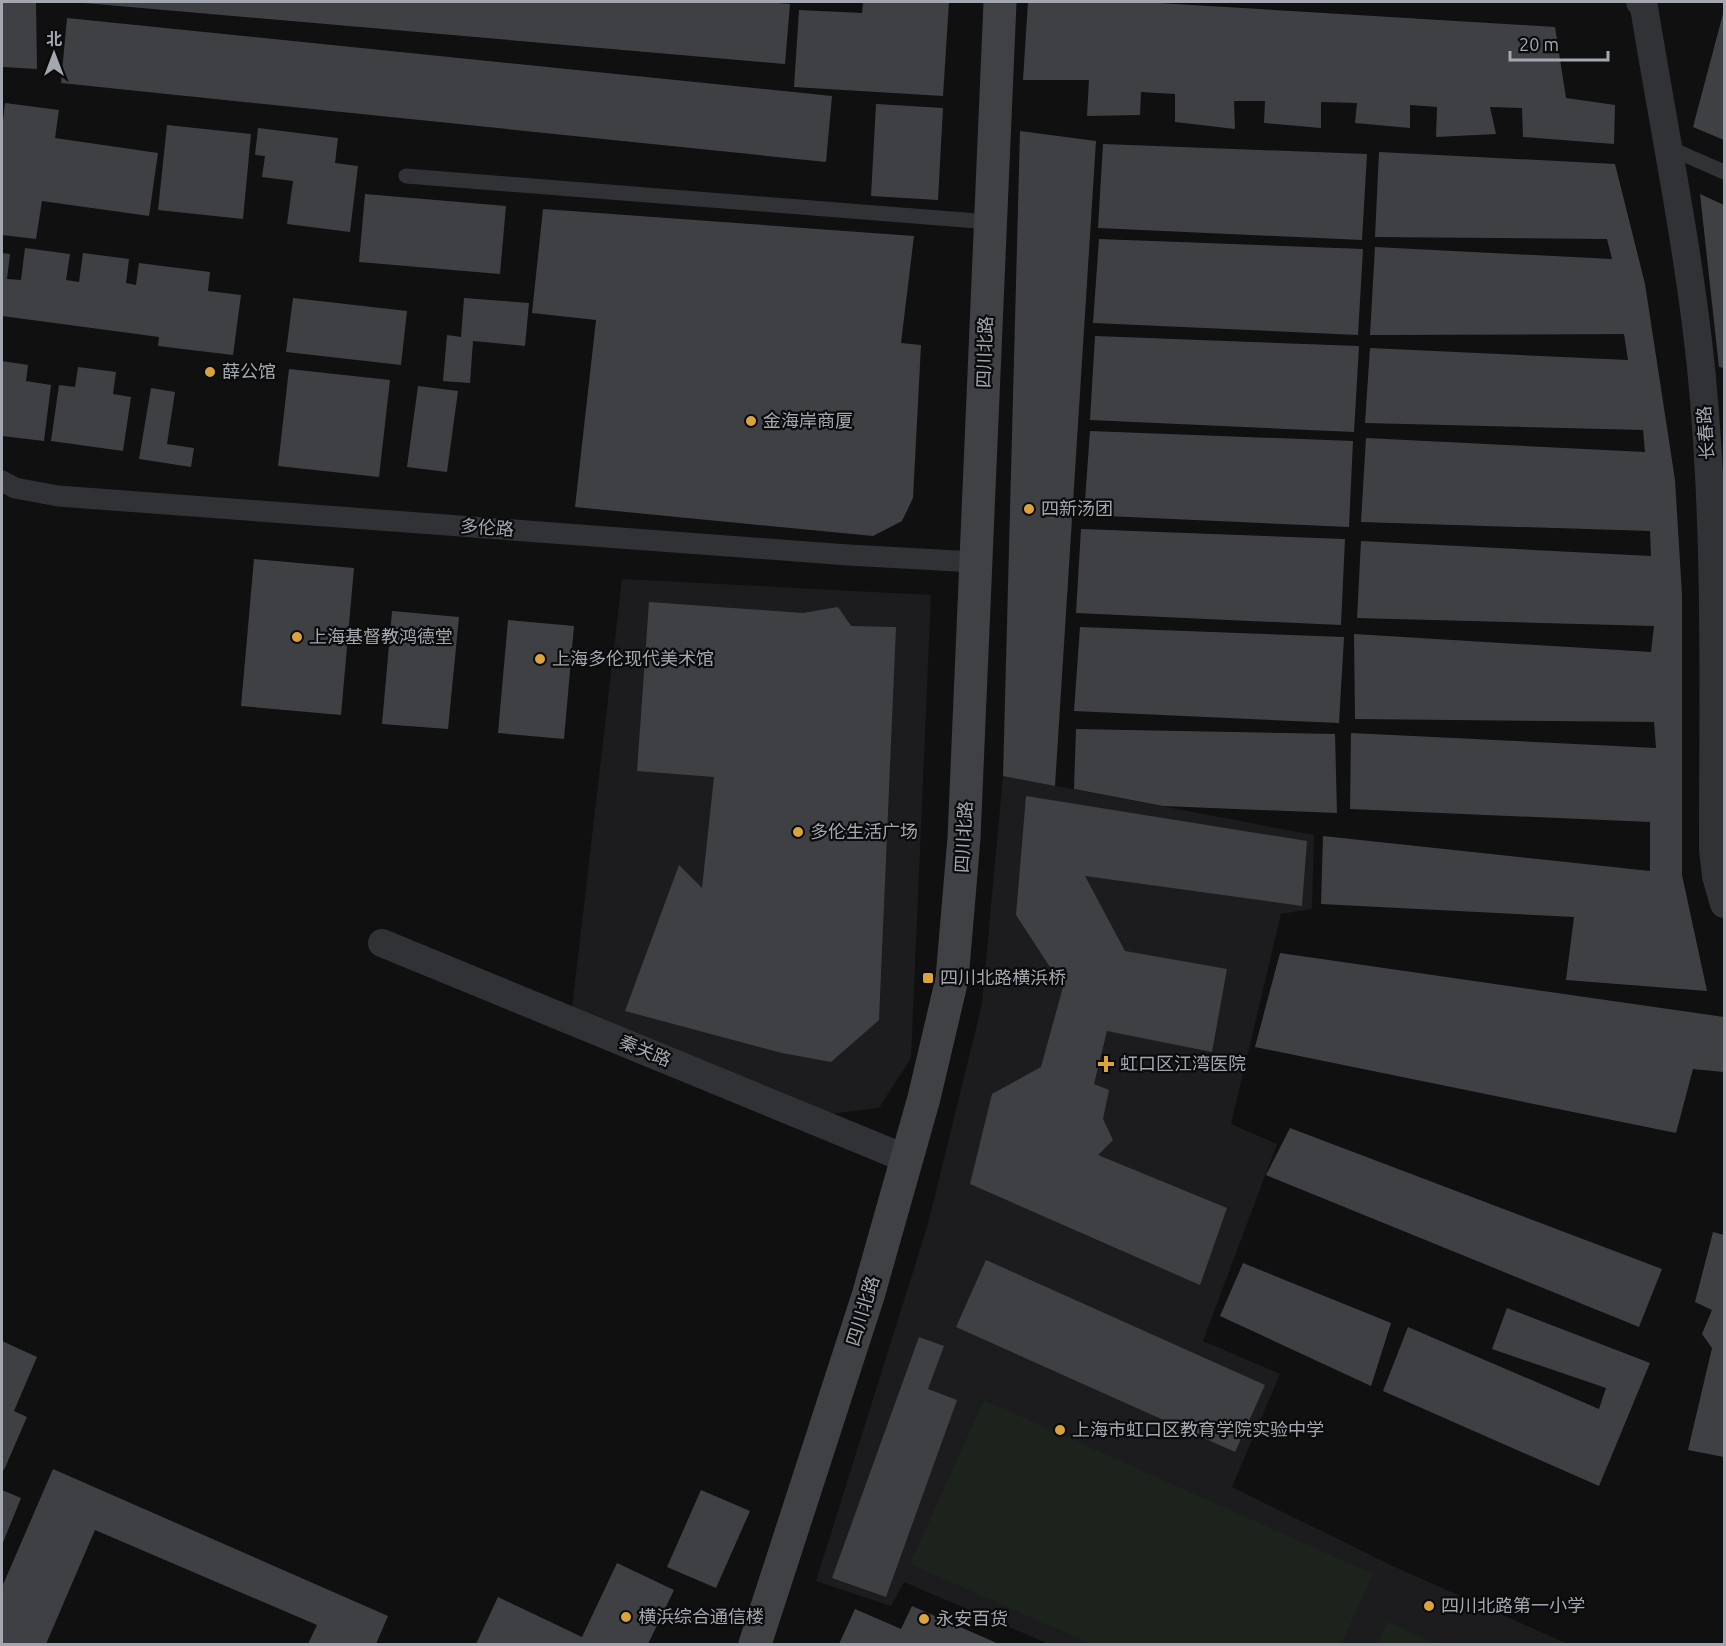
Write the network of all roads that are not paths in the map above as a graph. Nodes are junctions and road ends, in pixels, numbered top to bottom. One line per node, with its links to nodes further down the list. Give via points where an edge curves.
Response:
1 (1000, 2): 6 (main road, 四川北路)
2 (1640, 2): 3 (street, 长春路, via 1644,7)
3 (1667, 147): 4 (lane); 7 (street, 长春路, via 1693,302)
4 (1725, 172)
5 (406, 176): 6 (lane)
6 (990, 222): 9 (main road, 四川北路)
7 (1713, 382): 10 (street, 长春路, via 1713,849)
8 (2, 481): 9 (street, 多伦路, via 15,488 58,496)
9 (975, 562): 12 (main road, 四川北路, via 957,934 941,1035)
10 (1725, 904)
11 (382, 943): 12 (street, 秦关路)
12 (907, 1159): 13 (main road, 四川北路, via 868,1296)
13 (755, 1644)

